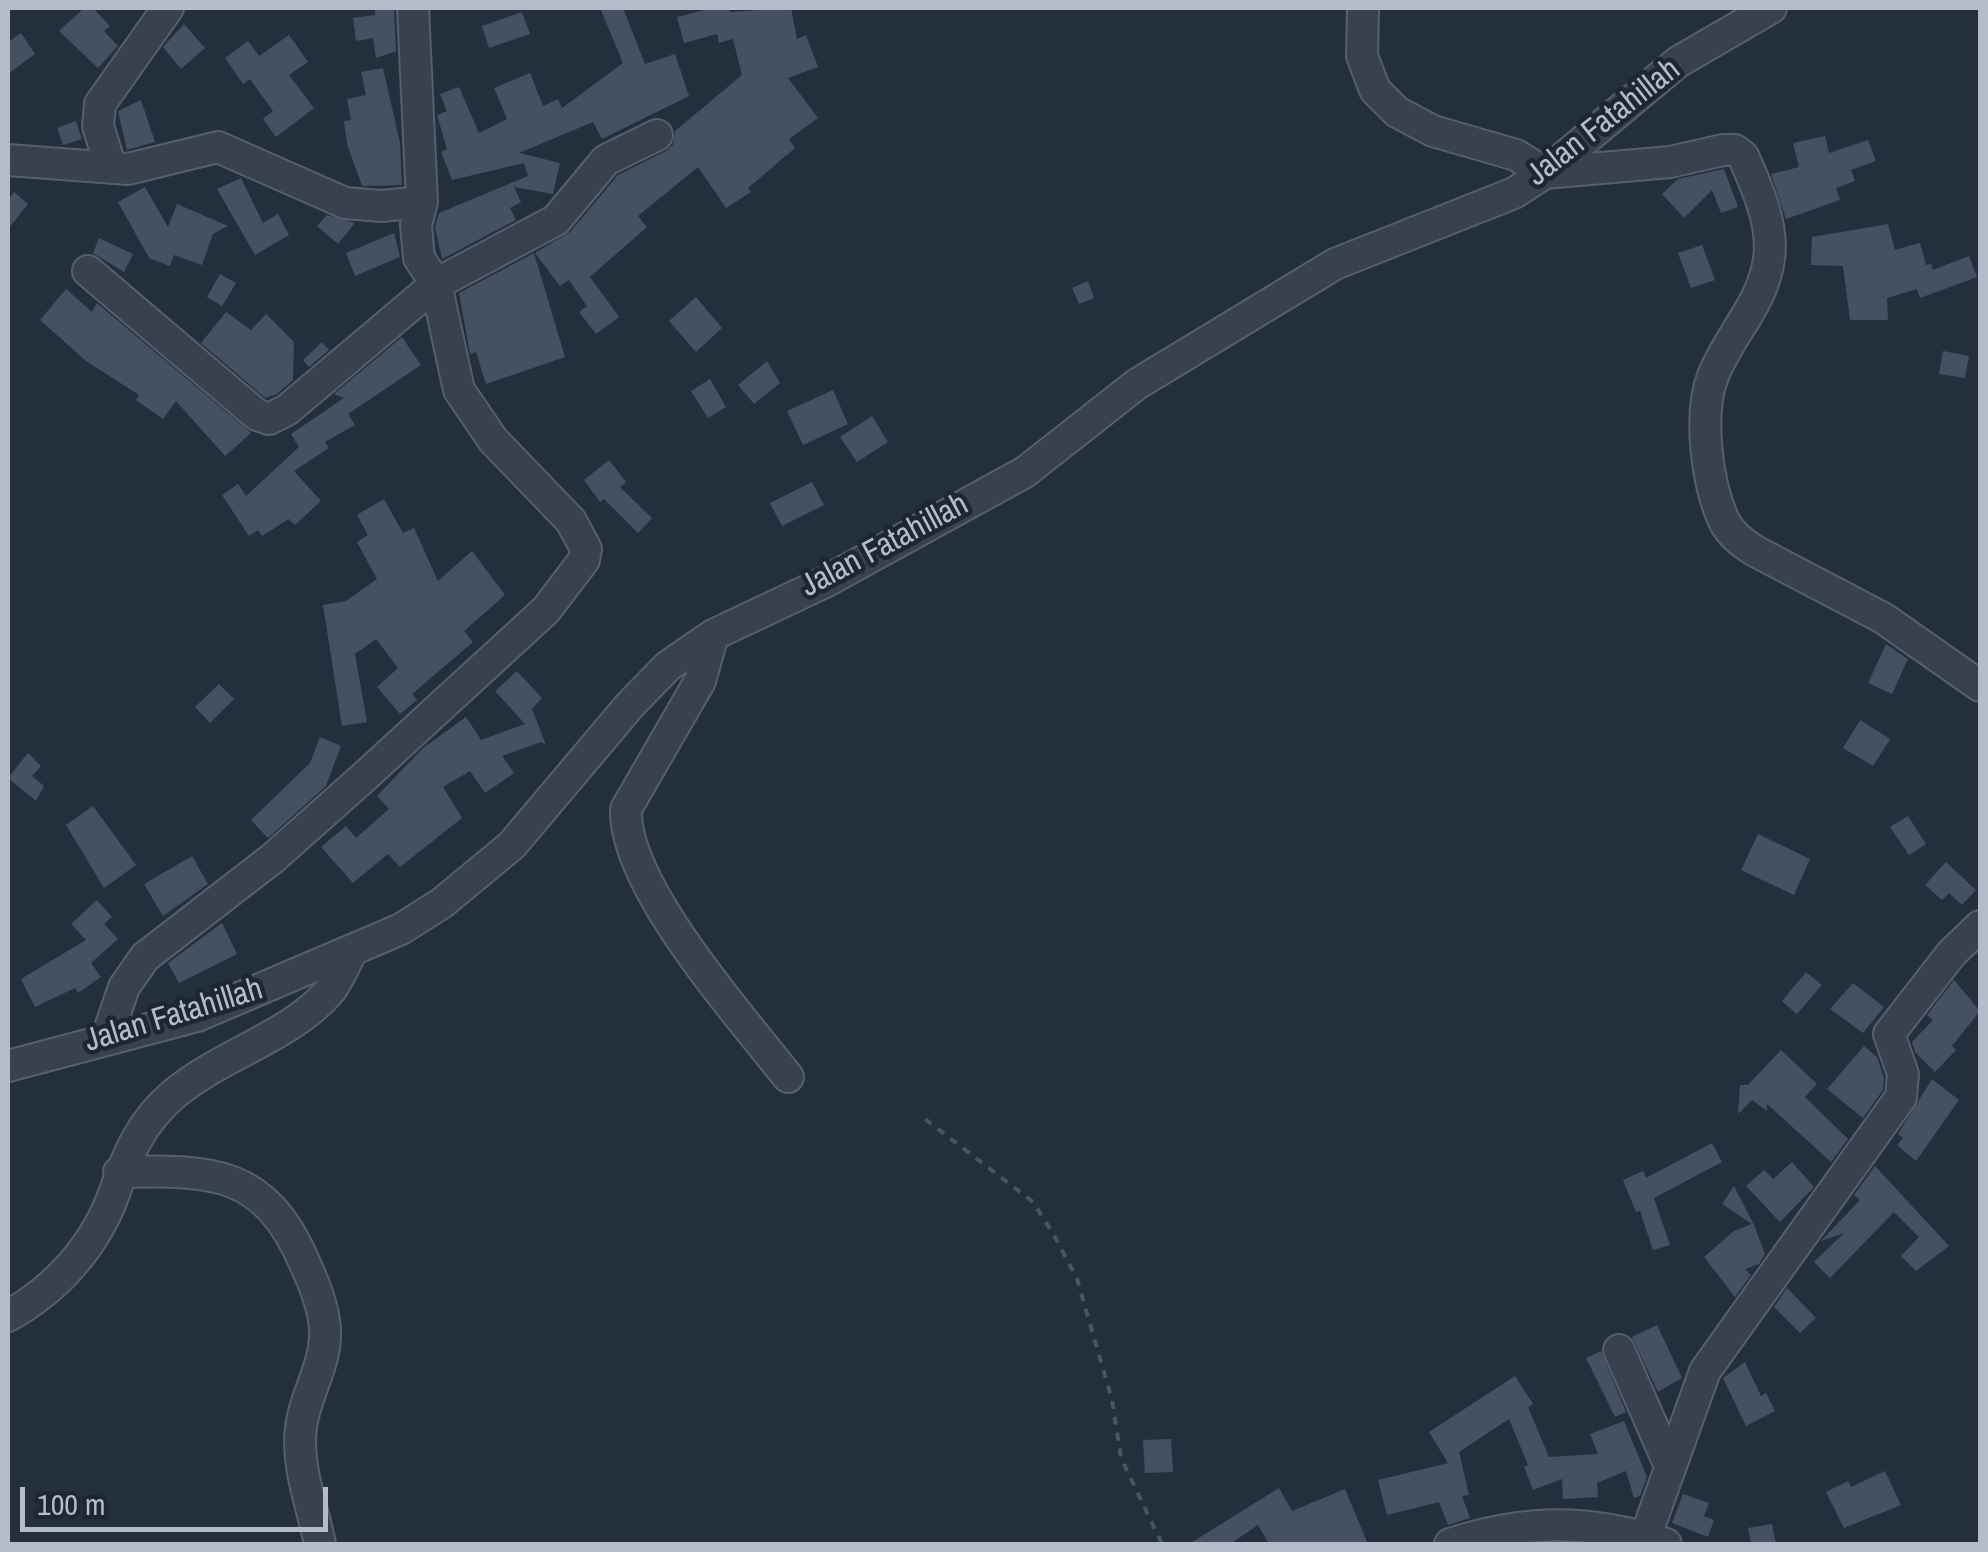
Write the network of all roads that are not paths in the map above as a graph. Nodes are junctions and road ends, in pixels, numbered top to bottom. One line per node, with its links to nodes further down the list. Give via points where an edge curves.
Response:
1 (168, 8): 7 (street, via 100,104 98,126)
2 (412, 8): 9 (street)
3 (1363, 8): 8 (street, via 1367,74 1396,112 1452,138 1516,155)
4 (1771, 8): 8 (street, Jalan Fatahillah, via 1678,62)
5 (657, 135): 11 (street, via 606,160 556,220)
6 (8, 160): 7 (street)
7 (111, 168): 9 (street, via 218,147 344,202)
8 (1545, 174): 12 (street, Jalan Fatahillah, via 1514,193 1335,264 1137,384 1025,472); 13 (street, via 1724,150 1743,156 1771,242 1757,301 1709,387 1711,467 1724,521 1755,552 1883,618)
9 (422, 202): 11 (street, via 416,225 420,258)
10 (88, 270): 11 (street, via 268,419)
11 (436, 284): 16 (street, via 460,390 474,416 558,504 586,549 584,560 510,645 273,858 145,957 124,987)
12 (713, 635): 15 (street, Jalan Fatahillah, via 655,679 491,864 442,904); 18 (street, via 700,681 626,809 625,828 635,858 699,965)
13 (1980, 686)
14 (1980, 926): 22 (street, via 1890,1034 1901,1097 1715,1355)
15 (351, 952): 16 (street, Jalan Fatahillah, via 197,1016); 19 (street, via 328,993 173,1094 129,1147)
16 (107, 1037): 17 (street, Jalan Fatahillah)
17 (8, 1066)
18 (788, 1077)
19 (119, 1172): 20 (street, via 84,1250 40,1299); 24 (street, via 189,1170 231,1180 273,1207 295,1239 326,1338 302,1411 300,1444)
20 (8, 1316)
21 (1619, 1350): 22 (street)
22 (1669, 1464): 23 (street)
23 (1656, 1541): 25 (street, via 1524,1524)
24 (320, 1544)
25 (1450, 1544)

